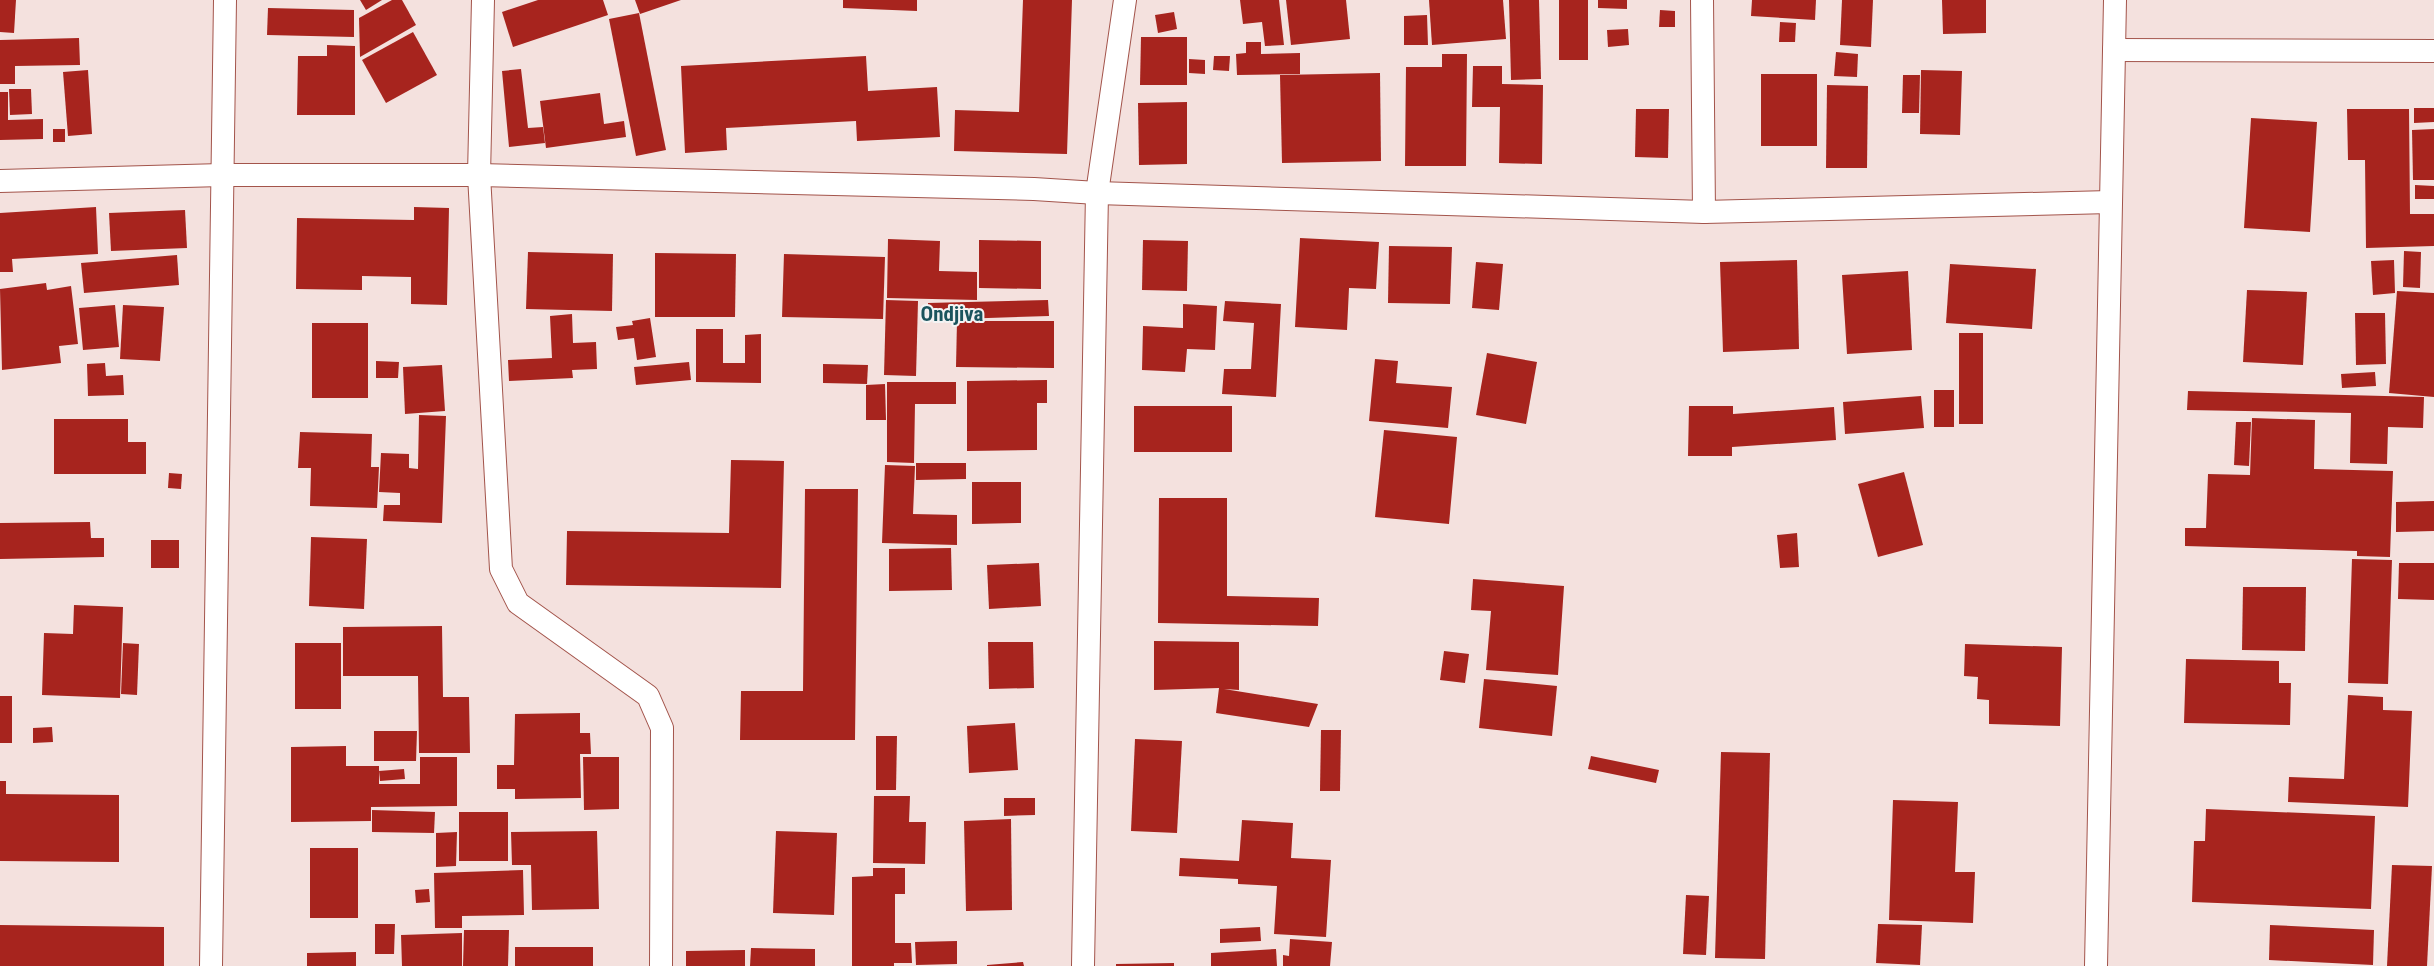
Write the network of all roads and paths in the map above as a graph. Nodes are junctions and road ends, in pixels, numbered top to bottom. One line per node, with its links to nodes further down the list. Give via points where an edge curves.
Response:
1 (225, 0): 8 (street)
2 (482, 0): 9 (street)
3 (1125, 0): 11 (street)
4 (1702, 0): 13 (street)
5 (2115, 0): 6 (street)
6 (2114, 50): 7 (street); 12 (street)
7 (2434, 51)
8 (222, 175): 9 (street); 10 (street); 14 (street)
9 (479, 175): 11 (street, via 1034,189); 15 (street, via 501,569 518,603 648,696 662,728)
10 (0, 181)
11 (1097, 193): 13 (street); 16 (street)
12 (2110, 202): 13 (street); 17 (street)
13 (1704, 212)
14 (211, 966)
15 (661, 966)
16 (1083, 966)
17 (2096, 966)

